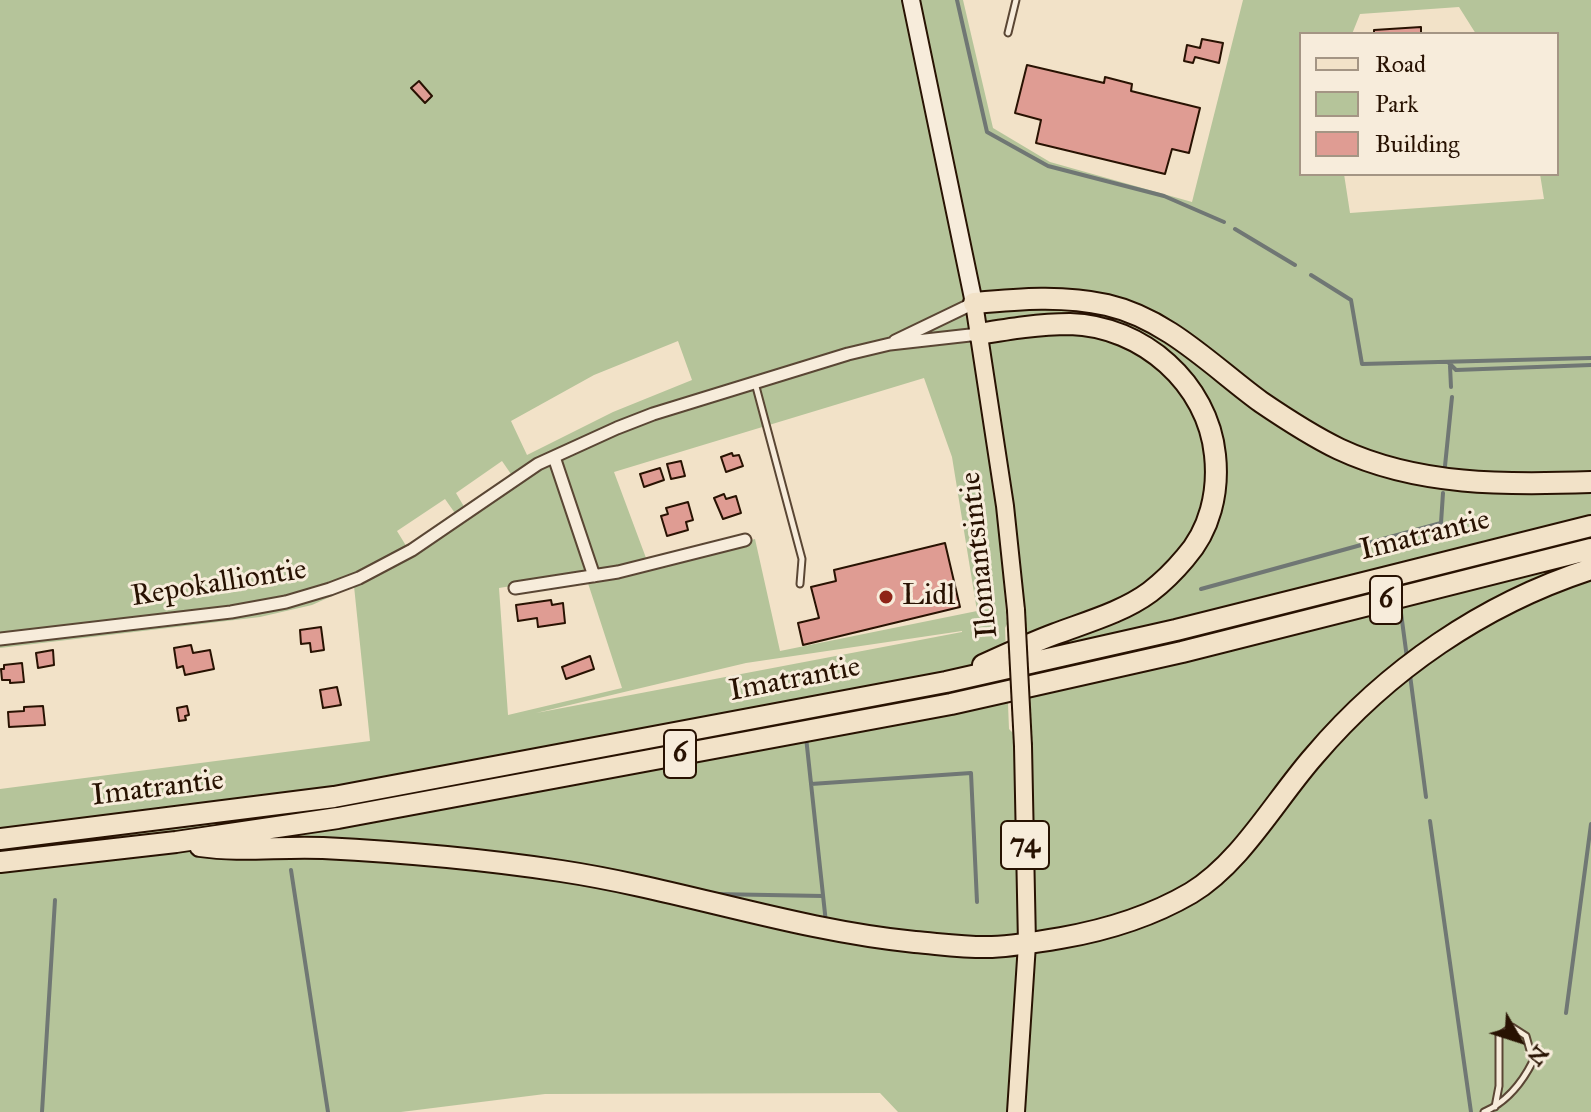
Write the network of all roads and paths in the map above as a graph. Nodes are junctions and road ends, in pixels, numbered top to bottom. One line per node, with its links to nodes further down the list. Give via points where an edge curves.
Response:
1 (911, 0): 4 (main road, Ilomantsintie)
2 (1016, 0): 3 (lane)
3 (1008, 33)
4 (974, 303): 5 (main road, Ilomantsintie / 74); 6 (street, Repokalliontie); 9 (highway, via 1071,299 1141,316 1317,438 1385,465 1495,484)
5 (979, 334): 6 (street, Repokalliontie); 18 (highway, via 1073,324 1117,334 1157,354 1198,398 1209,419 1216,484 1202,533 1188,555 1150,592); 22 (main road, Ilomantsintie / 74, bridge, via 1016,610)
6 (890, 344): 7 (street, Repokalliontie)
7 (754, 382): 8 (street, Repokalliontie, via 653,414); 15 (lane, via 802,559)
8 (554, 457): 14 (street); 17 (street, Repokalliontie, via 412,550 330,589 231,612)
9 (1591, 482)
10 (1591, 526): 18 (highway, Imatrantie / 6, via 1162,634)
11 (745, 540): 14 (street)
12 (1591, 549): 20 (highway, Imatrantie / 6, via 951,704 338,818)
13 (1591, 569): 22 (highway, via 1506,603 1408,666 1342,724 1236,852 1194,891 1148,915 1098,931)
14 (594, 576): 16 (street)
15 (800, 584)
16 (515, 588)
17 (0, 639)
18 (946, 682): 19 (highway, Imatrantie / 6, via 334,797)
19 (0, 839)
20 (176, 842): 21 (highway, Imatrantie / 6); 22 (highway, via 232,850 320,848 491,862 634,885 867,937 988,947)
21 (0, 862)
22 (1027, 944): 24 (main road, Ilomantsintie / 74)
23 (1495, 1107): 23 (lane, via 1521,1083 1533,1061 1526,1036 1512,1027 1499,1036); 25 (lane)
24 (1016, 1112)
25 (1484, 1112)

